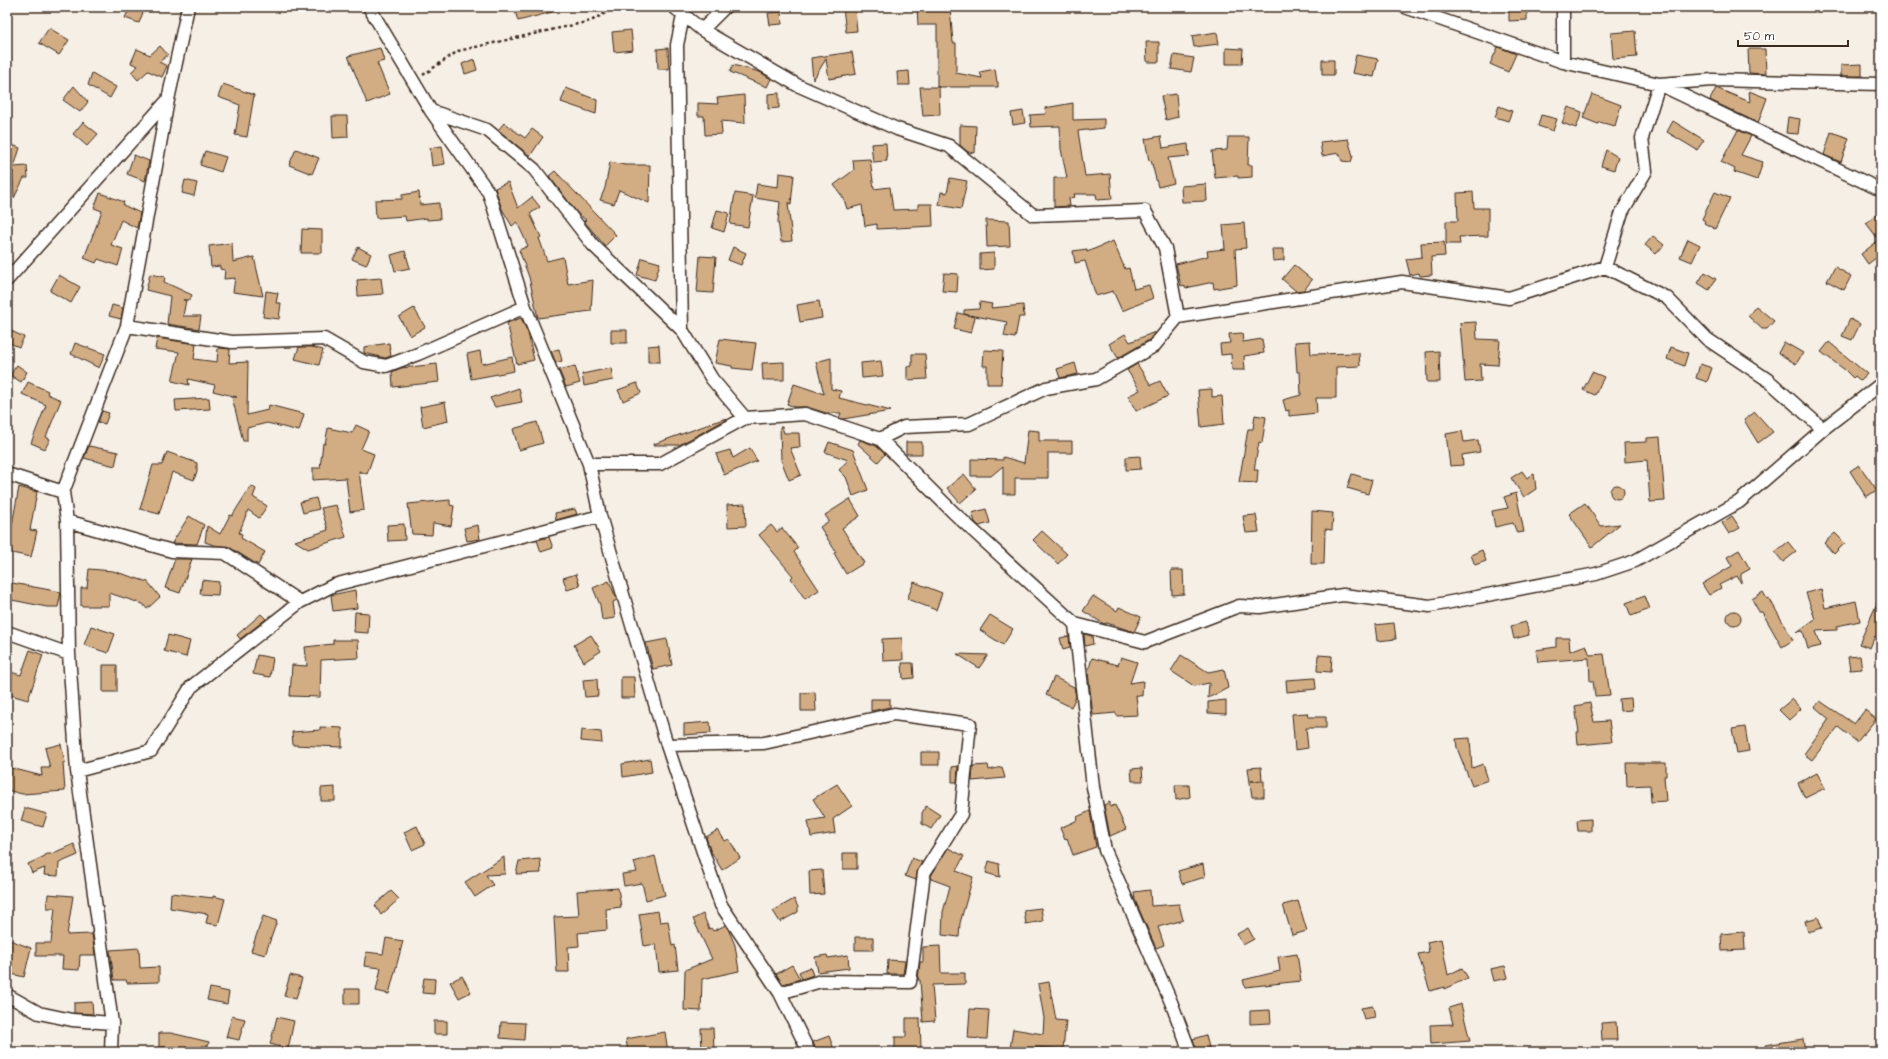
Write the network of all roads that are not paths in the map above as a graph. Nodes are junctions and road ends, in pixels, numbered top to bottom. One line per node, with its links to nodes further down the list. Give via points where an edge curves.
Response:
1 (188, 7): 12 (street)
2 (369, 7): 13 (street)
3 (674, 7): 7 (street)
4 (725, 7): 8 (street)
5 (1405, 7): 9 (street)
6 (1563, 7): 9 (street)
7 (683, 16): 8 (street); 20 (street, via 677,45)
8 (702, 30): 18 (street, via 797,85 896,129 949,146 1033,215 1145,211 1164,248)
9 (1563, 62): 10 (street)
10 (1659, 84): 11 (street, via 1713,80); 14 (street); 15 (street, via 1642,138 1646,171 1622,212)
11 (1881, 84)
12 (168, 100): 16 (street); 19 (street)
13 (431, 111): 17 (street, via 489,193); 20 (street, via 487,130 534,169 593,245)
14 (1881, 190)
15 (1605, 267): 18 (street, via 1509,298 1402,282); 23 (street, via 1667,298 1707,339 1768,380)
16 (7, 280)
17 (525, 307): 19 (street, via 386,366 364,362 324,339 232,342); 25 (street)
18 (1178, 317): 24 (street, via 1154,346 1096,379 1046,388 969,424 904,427)
19 (127, 326): 27 (street)
20 (682, 330): 22 (street, via 712,379)
21 (1881, 384): 23 (street)
22 (745, 418): 24 (street, via 805,414); 25 (street, via 660,464)
23 (1823, 429): 31 (street, via 1739,502 1635,561 1596,574 1430,606 1343,595 1260,607 1239,606 1145,642)
24 (880, 439): 31 (street, via 954,513)
25 (589, 464): 28 (street)
26 (7, 474): 27 (street)
27 (63, 492): 29 (street)
28 (600, 516): 30 (street, via 334,585); 34 (street)
29 (66, 521): 30 (street, via 172,550 225,553); 33 (street)
30 (300, 602): 35 (street, via 191,687 151,751)
31 (1076, 624): 41 (street, via 1093,788 1104,850 1171,1002)
32 (7, 632): 33 (street)
33 (69, 654): 35 (street)
34 (666, 745): 36 (street, via 721,905); 36 (street, via 764,743 894,714 970,724 961,814 924,873 910,982 821,981)
35 (77, 772): 38 (street)
36 (780, 993): 40 (street)
37 (7, 995): 38 (street, via 39,1013 72,1020)
38 (112, 1023): 39 (street)
39 (111, 1052)
40 (809, 1052)
41 (1190, 1052)

